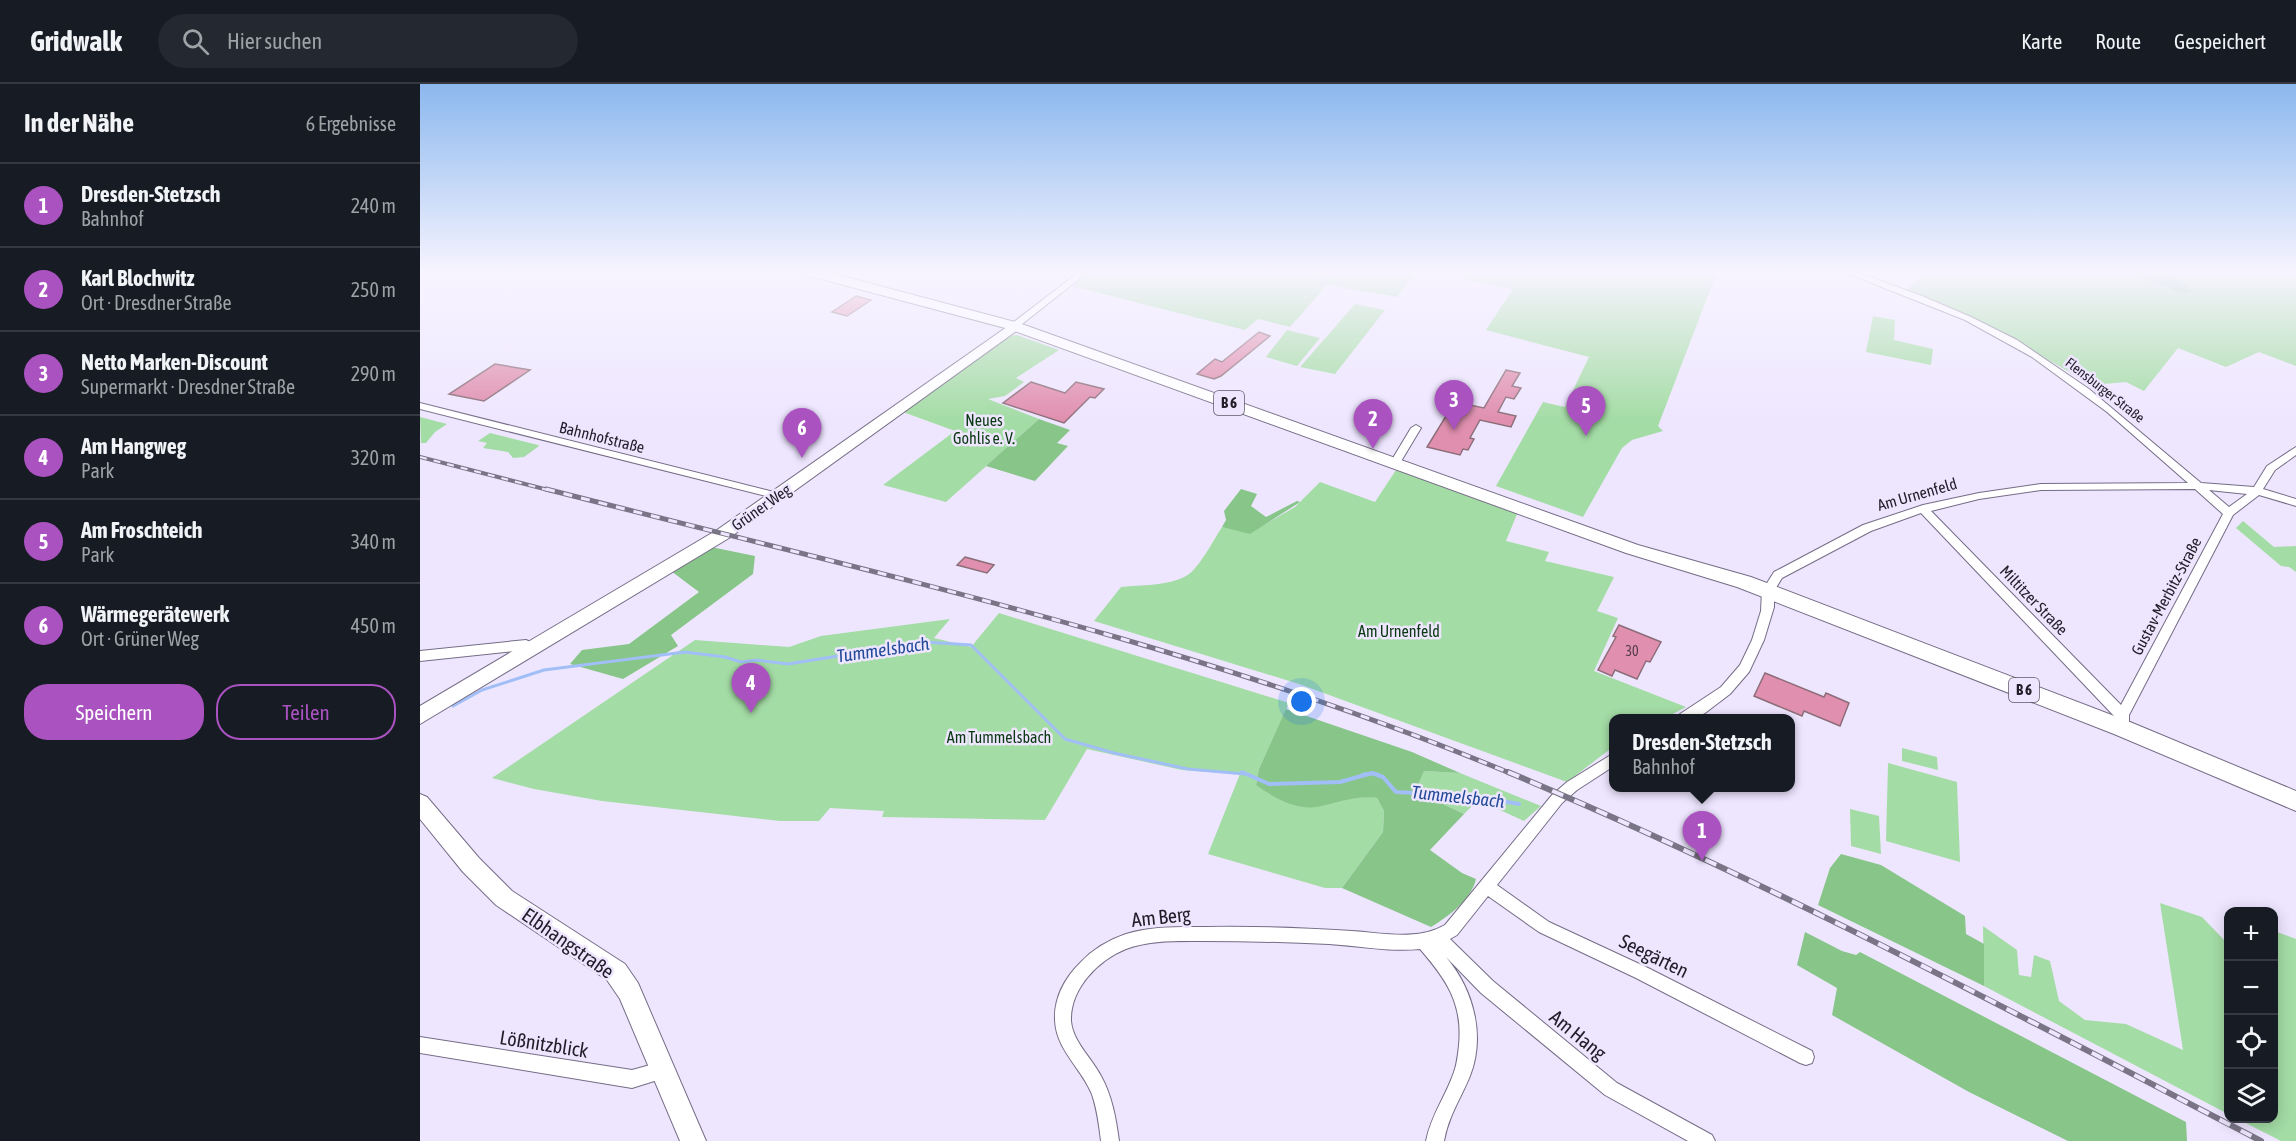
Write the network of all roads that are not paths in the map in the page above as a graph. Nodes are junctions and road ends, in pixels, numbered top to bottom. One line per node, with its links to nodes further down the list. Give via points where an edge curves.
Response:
1 (996, 321): 4 (main road, B 6)
2 (1020, 321): 4 (street, Grüner Weg)
3 (1971, 321): 9 (street, Flensburger Straße, via 2034,354 2099,400)
4 (1014, 326): 8 (main road, B 6); 11 (street, Grüner Weg)
5 (420, 406): 11 (street, Bahnhofstraße)
6 (1416, 428): 8 (street)
7 (2296, 450): 10 (street, Gustav-Merbitz-Straße, via 2271,468)
8 (1395, 464): 15 (main road, B 6, via 1632,549)
9 (2197, 486): 10 (street, Am Urnenfeld); 13 (street, Am Urnenfeld, via 2041,487); 14 (street, Flensburger Straße)
10 (2257, 491): 12 (street); 14 (street, Gustav-Merbitz-Straße)
11 (778, 496): 16 (street, Grüner Weg, via 718,537)
12 (2296, 503)
13 (1923, 508): 15 (street, Am Urnenfeld, via 1857,533 1778,575); 20 (street, Miltitzer Straße)
14 (2229, 513): 20 (street, Gustav-Merbitz-Straße)
15 (1768, 591): 18 (street, via 1770,599 1750,662 1731,687); 20 (main road, B 6)
16 (531, 649): 17 (street, via 526,645); 19 (street, Grüner Weg)
17 (420, 656)
18 (1691, 714)
19 (420, 716)
20 (2122, 721): 22 (main road, B 6)
21 (1609, 761): 24 (street, via 1557,799)
22 (2296, 801)
23 (420, 803): 28 (street, Elbhangstraße, via 504,898 616,972 629,991)
24 (1487, 887): 25 (street, via 1452,930); 27 (street, Seegärten, via 1544,927)
25 (1431, 940): 30 (street, Am Berg, via 1237,933 1147,936 1112,947 1080,973 1069,989 1063,1020 1064,1035 1104,1103); 31 (street, via 1462,995 1469,1034 1463,1071 1437,1126); 32 (street, Am Hang, via 1611,1089)
26 (420, 1045): 28 (street, Lößnitzblick, via 632,1079)
27 (1806, 1057)
28 (661, 1071): 29 (street, Elbhangstraße)
29 (693, 1141)
30 (1110, 1141)
31 (1435, 1141)
32 (1706, 1141)

